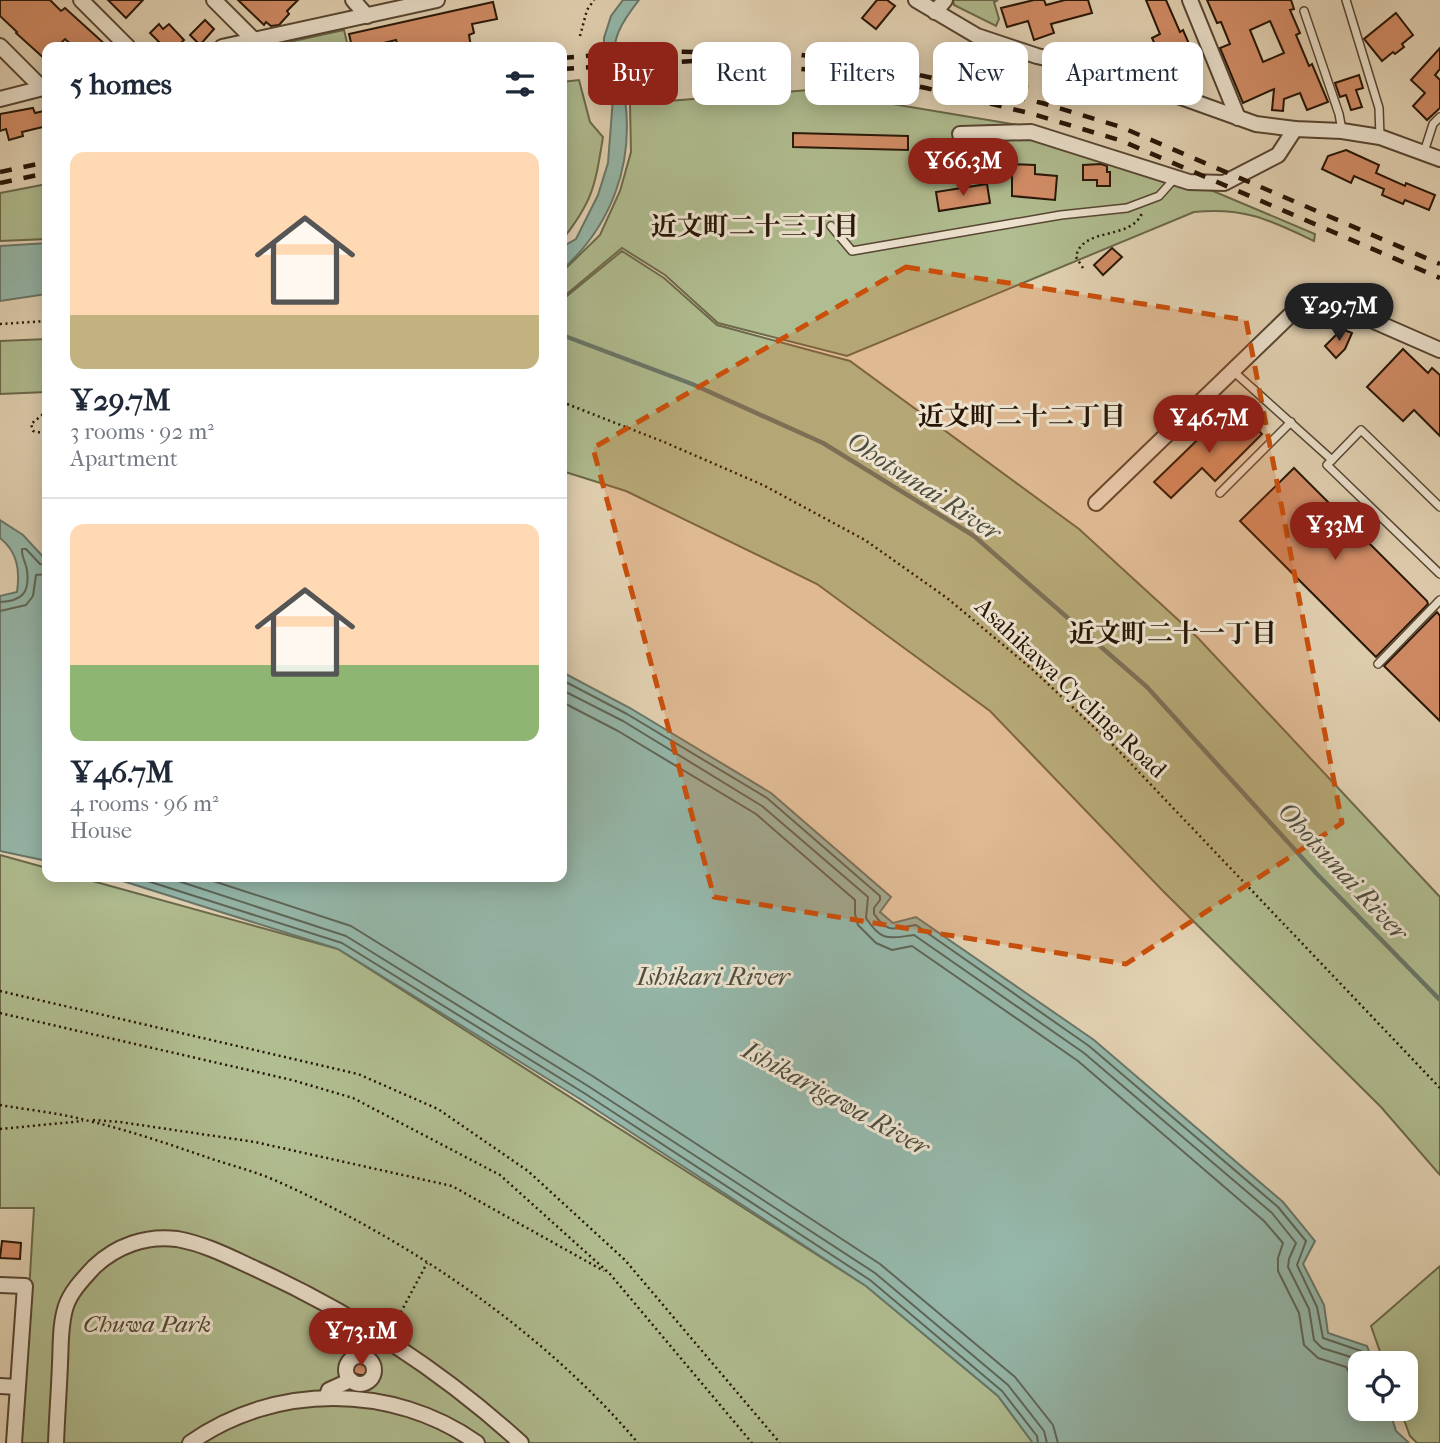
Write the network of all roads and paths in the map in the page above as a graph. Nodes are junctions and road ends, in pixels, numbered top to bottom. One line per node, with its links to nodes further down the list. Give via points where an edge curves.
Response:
1 (81, 0): 15 (street)
2 (214, 0): 14 (street)
3 (353, 0): 12 (street)
4 (437, 0): 12 (street)
5 (594, 0): 13 (path)
6 (916, 0): 11 (street)
7 (945, 0): 11 (street)
8 (1189, 0): 22 (street)
9 (1346, 0): 26 (lane, via 1380,108)
10 (1304, 11): 24 (lane)
11 (935, 12): 22 (street, via 977,36 1122,76)
12 (367, 16): 14 (street)
13 (580, 36)
14 (254, 40): 16 (street)
15 (123, 42)
16 (245, 42)
17 (0, 46): 18 (street)
18 (42, 85)
19 (42, 89): 20 (street)
20 (0, 99)
21 (1440, 117): 27 (lane)
22 (1238, 118): 23 (street)
23 (1295, 129): 24 (street); 29 (street, via 1278,155 1224,183)
24 (1342, 131): 26 (street)
25 (960, 134): 29 (street, via 1031,132)
26 (1380, 138): 27 (street)
27 (1424, 152): 28 (street)
28 (1440, 159)
29 (1175, 177): 30 (lane, via 1159,196)
30 (1147, 201): 31 (lane, via 1127,208 852,251); 32 (path, via 1139,220 1130,227 1087,240 1078,248 1076,257)
31 (831, 226)
32 (1083, 268)
33 (42, 321): 34 (path)
34 (0, 324)
35 (1440, 350): 36 (street, via 1312,294)
36 (1233, 371): 39 (lane); 43 (street)
37 (567, 404): 50 (path, Asahikawa Cycling Road, via 763,485 865,540 947,598 1115,747)
38 (42, 415): 40 (path, via 31,424 33,431)
39 (1291, 422): 41 (lane); 42 (lane)
40 (42, 433)
41 (1332, 460): 44 (lane, via 1361,430); 45 (lane, via 1327,465)
42 (1220, 492)
43 (1096, 503)
44 (1440, 507)
45 (1440, 574)
46 (1440, 600): 47 (lane)
47 (1378, 664)
48 (0, 991): 72 (path, via 358,1074 439,1109 528,1171 625,1260)
49 (0, 1013): 55 (path, via 353,1098 500,1175)
50 (1440, 1088)
51 (0, 1105): 52 (path)
52 (88, 1120): 53 (path); 54 (path, via 278,1181 364,1224); 55 (path, via 255,1142 452,1186)
53 (0, 1129)
54 (427, 1263): 57 (path); 70 (path, via 553,1356)
55 (610, 1274): 71 (path)
56 (0, 1284): 62 (street, via 25,1286)
57 (387, 1340): 58 (street); 66 (street, via 299,1288 207,1246 175,1239 128,1245 104,1258 67,1304 61,1331); 69 (street, via 479,1405)
58 (370, 1362): 59 (street, via 361,1357 351,1360 346,1369); 60 (street, via 374,1371)
59 (351, 1380): 60 (street); 63 (street, via 329,1390)
60 (366, 1382): 64 (street, via 389,1396)
61 (0, 1386): 62 (street)
62 (17, 1387): 65 (street)
63 (327, 1398): 64 (street); 67 (street, via 243,1414)
64 (389, 1404): 68 (street, via 453,1426)
65 (14, 1443)
66 (56, 1443)
67 (190, 1443)
68 (477, 1443)
69 (521, 1443)
70 (638, 1443)
71 (752, 1443)
72 (780, 1443)

